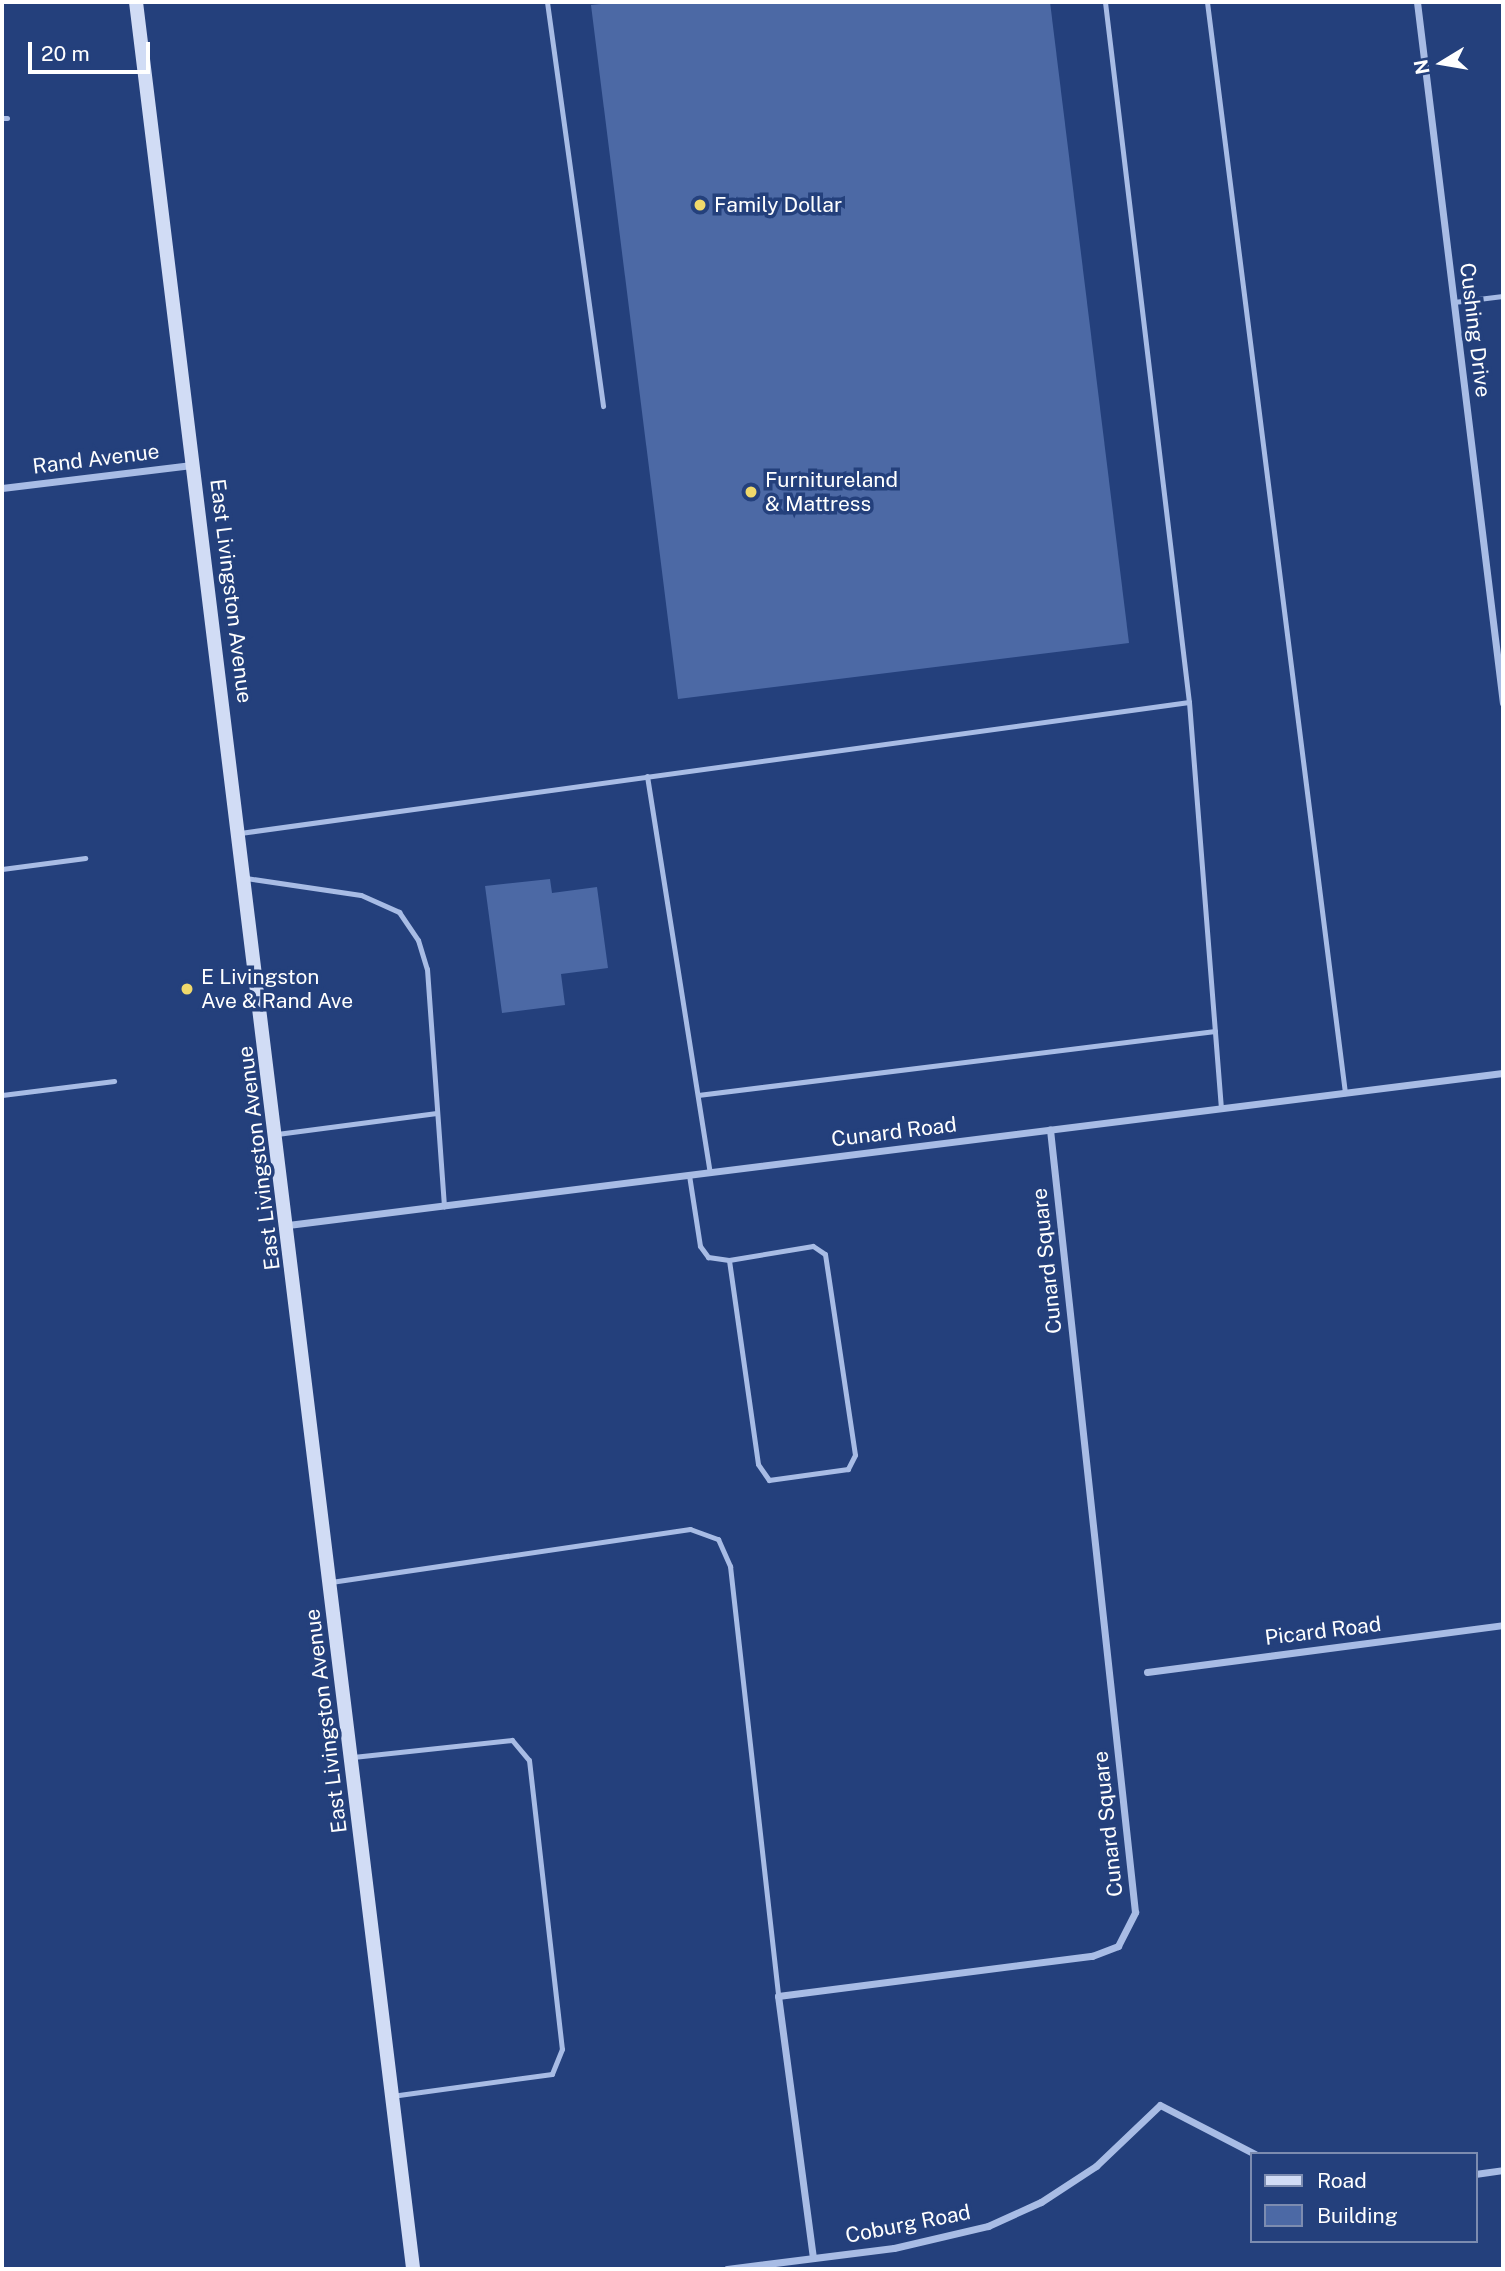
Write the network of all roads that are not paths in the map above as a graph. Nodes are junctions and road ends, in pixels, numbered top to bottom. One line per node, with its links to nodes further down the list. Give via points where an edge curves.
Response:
1 (136, 2): 9 (main road, East Livingston Avenue)
2 (547, 2): 8 (lane)
3 (1105, 2): 11 (lane)
4 (1207, 2): 21 (lane)
5 (1417, 2): 7 (street, Cushing Drive)
6 (1503, 296): 7 (lane)
7 (1454, 302): 12 (street, Cushing Drive)
8 (603, 406)
9 (194, 465): 10 (street, Rand Avenue); 14 (main road, East Livingston Avenue)
10 (2, 488)
11 (1189, 702): 13 (lane); 18 (lane)
12 (1503, 704)
13 (647, 776): 14 (lane); 23 (lane)
14 (240, 832): 17 (main road, East Livingston Avenue)
15 (85, 858): 16 (lane)
16 (2, 869)
17 (246, 877): 25 (lane, via 361,895 399,912 418,940 427,969); 27 (main road, East Livingston Avenue)
18 (1215, 1031): 23 (lane); 24 (lane)
19 (1503, 1073): 21 (street, Cunard Road)
20 (114, 1081): 22 (lane)
21 (1345, 1093): 24 (street, Cunard Road)
22 (2, 1095)
23 (698, 1095): 28 (lane)
24 (1221, 1108): 26 (street, Cunard Road)
25 (437, 1112): 27 (lane); 30 (lane)
26 (1050, 1130): 28 (street, Cunard Road); 37 (street, Cunard Square, via 1133,1884 1129,1932 1118,1946 1092,1956)
27 (278, 1134): 31 (main road, East Livingston Avenue)
28 (710, 1172): 29 (street, Cunard Road)
29 (690, 1175): 30 (street, Cunard Road); 32 (lane, via 700,1246 708,1257)
30 (444, 1206): 31 (street, Cunard Road)
31 (288, 1225): 33 (main road, East Livingston Avenue)
32 (729, 1260): 32 (lane, via 758,1464 769,1480 848,1469 855,1455 825,1254 813,1246)
33 (331, 1582): 36 (main road, East Livingston Avenue); 37 (lane, via 690,1529 718,1539 730,1566)
34 (1503, 1625): 35 (street, Picard Road)
35 (1147, 1672)
36 (352, 1757): 38 (main road, East Livingston Avenue); 38 (lane, via 512,1740 529,1759 562,2049 552,2074)
37 (778, 1996): 42 (street)
38 (392, 2096): 43 (main road, East Livingston Avenue)
39 (1251, 2152): 42 (street, Coburg Road, via 1160,2105 1096,2166 1041,2202 921,2243)
40 (1503, 2170): 41 (street)
41 (1477, 2174)
42 (813, 2259): 44 (street, Coburg Road)
43 (412, 2269)
44 (727, 2269)

